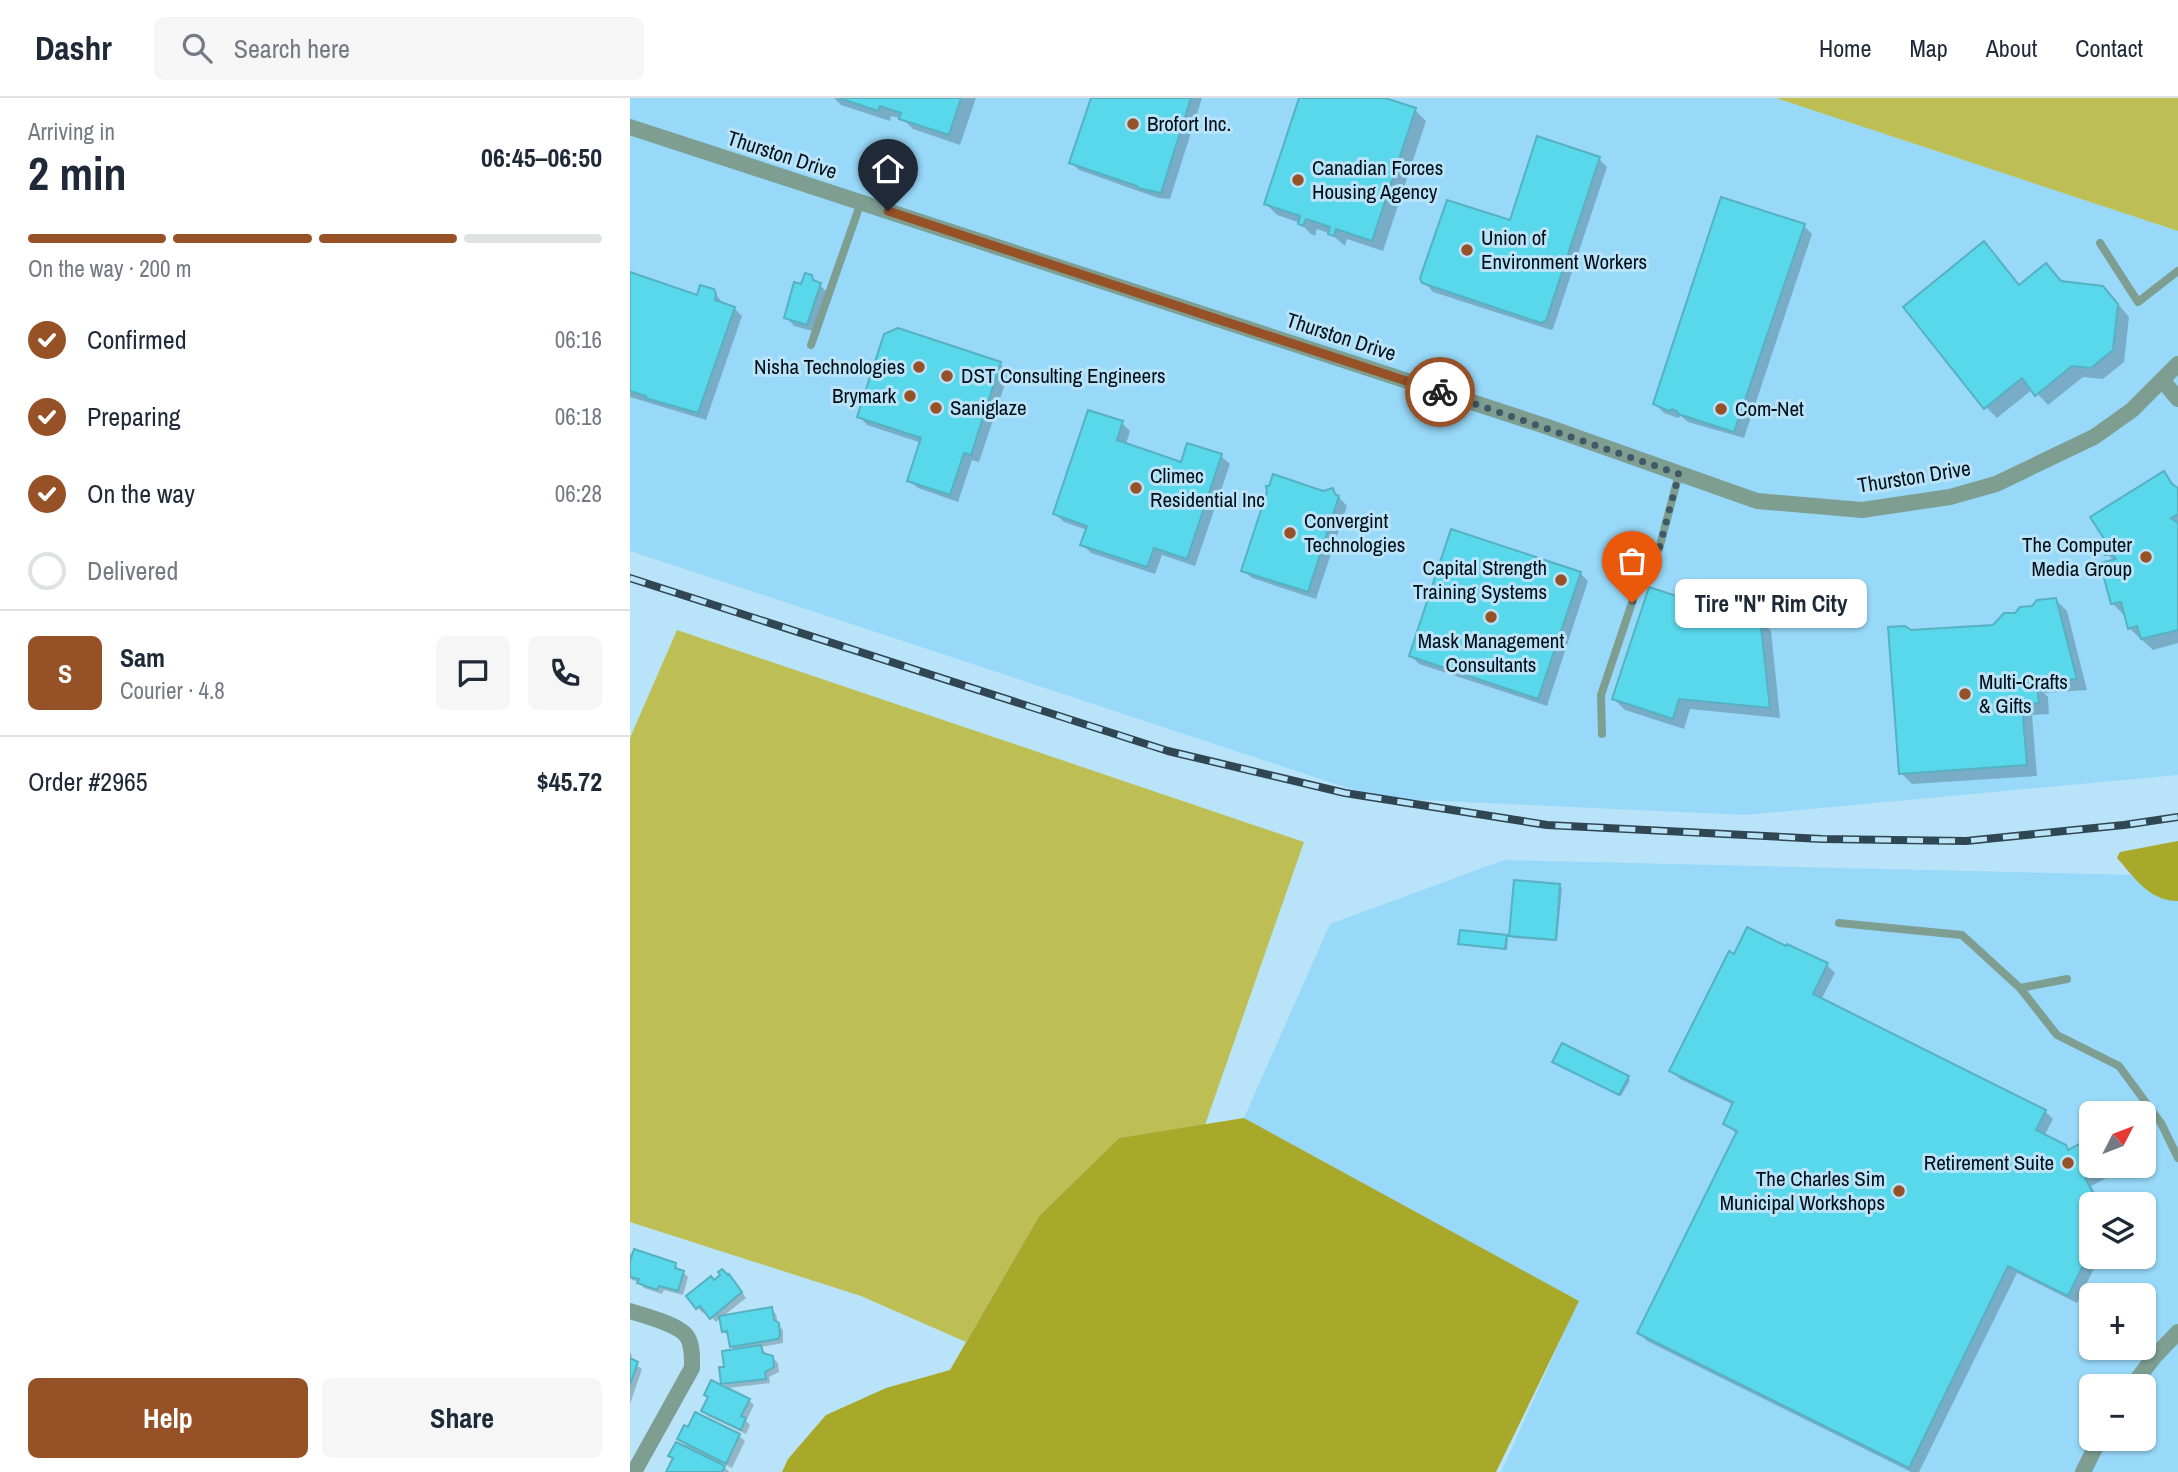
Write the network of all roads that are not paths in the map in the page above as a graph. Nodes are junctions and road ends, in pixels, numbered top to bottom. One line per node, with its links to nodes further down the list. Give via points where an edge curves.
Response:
1 (630, 127): 2 (street, Thurston Drive)
2 (861, 202): 5 (lane); 9 (street, Thurston Drive)
3 (2100, 243): 4 (lane, via 2138,302)
4 (2178, 271)
5 (811, 345)
6 (2178, 364): 7 (street, Thurston Drive)
7 (2162, 380): 8 (street); 9 (street, Thurston Drive, via 2132,410 2094,437 1996,484 1950,497 1861,510 1757,501)
8 (2178, 398)
9 (1679, 474): 10 (lane, via 1659,549 1647,558 1601,695)
10 (1602, 734)
11 (1839, 923): 13 (lane, via 1962,935)
12 (2067, 979): 13 (lane)
13 (2020, 988): 14 (lane, via 2057,1035 2119,1066 2161,1123)
14 (2178, 1158)
15 (630, 1311): 19 (street, via 668,1324 686,1336 692,1350 692,1368)
16 (2178, 1332): 17 (street)
17 (2141, 1374)
18 (2094, 1451): 20 (street)
19 (634, 1472)
20 (2083, 1472)

